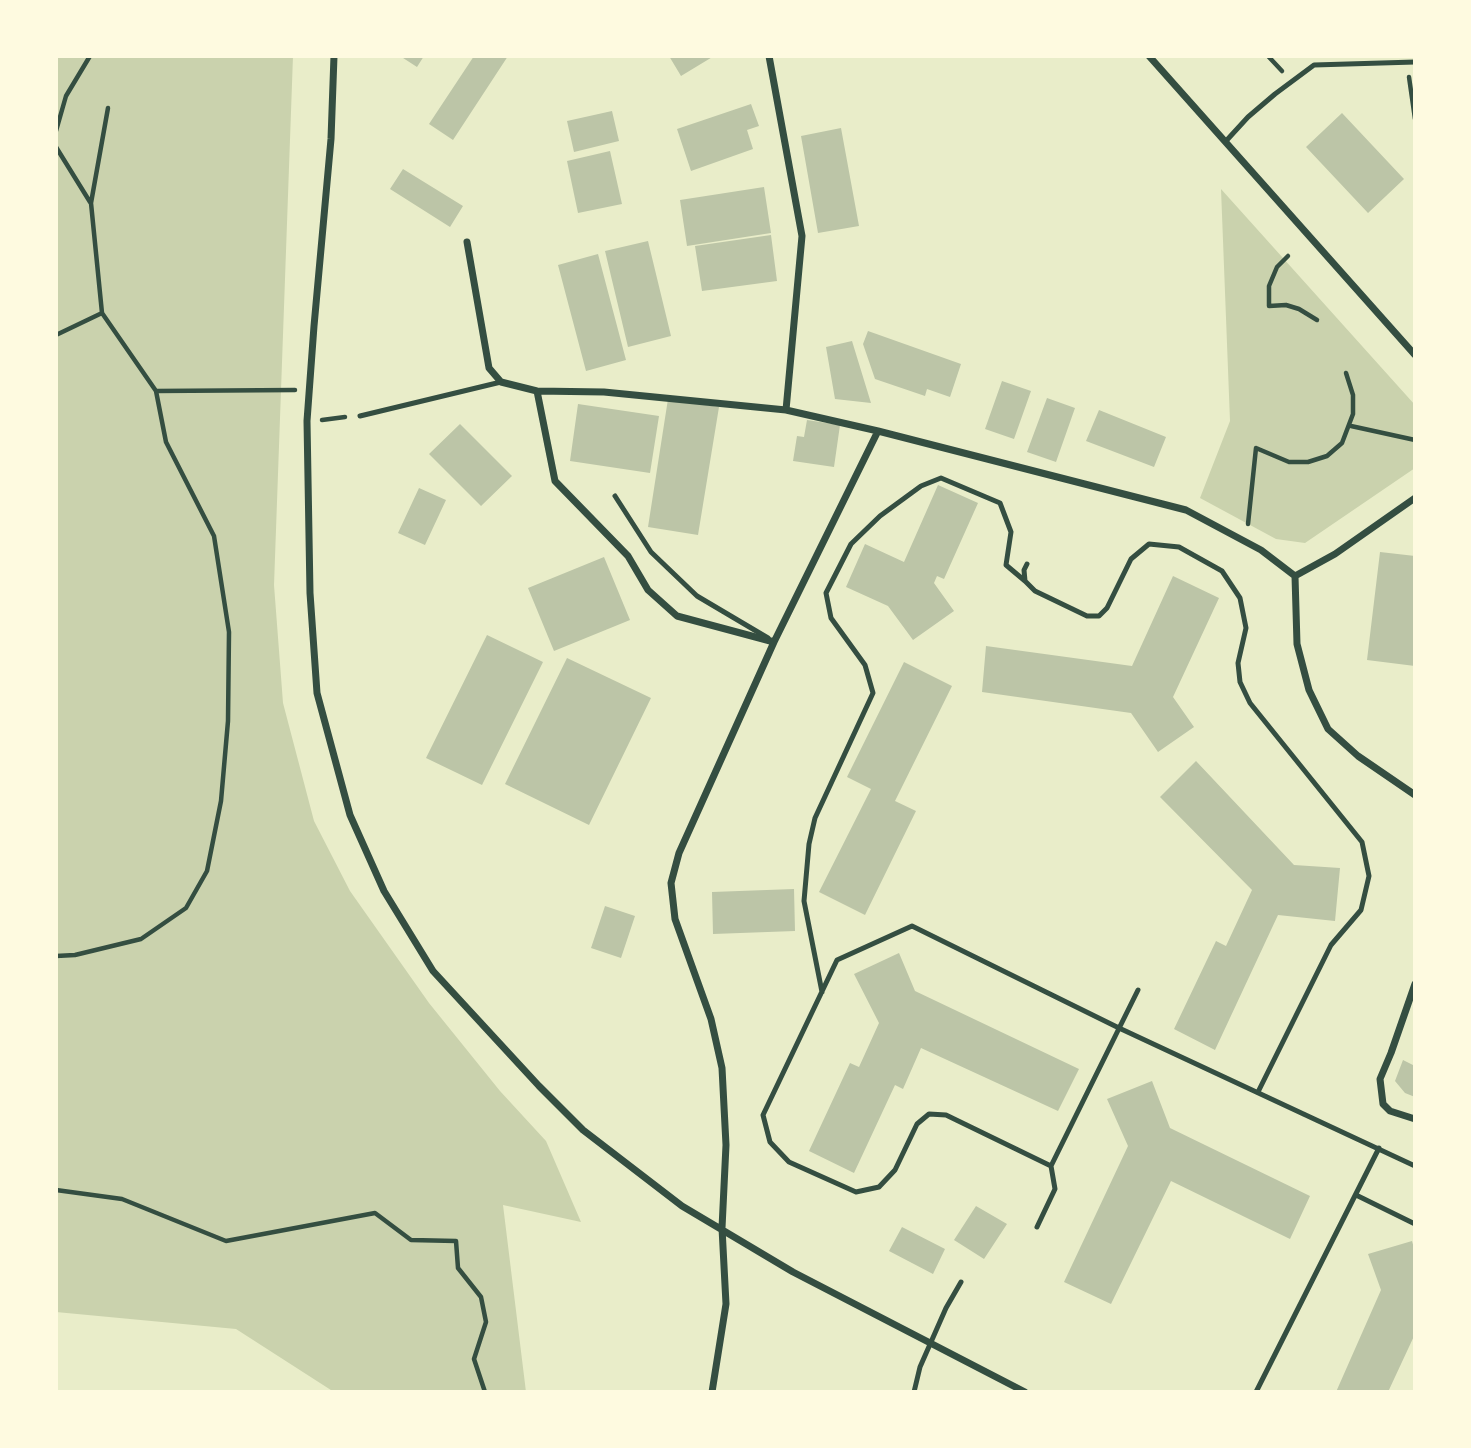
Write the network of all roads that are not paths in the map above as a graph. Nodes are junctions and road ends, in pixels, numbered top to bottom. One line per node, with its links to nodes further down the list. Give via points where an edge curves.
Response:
1 (334, 56): 32 (street, via 307,421 310,593 317,693 350,815 384,891 433,971 583,1130 682,1206)
2 (769, 56): 10 (street, via 802,236)
3 (1149, 56): 5 (street)
4 (1411, 60): 5 (lane, via 1314,65 1266,101)
5 (1226, 141): 7 (street)
6 (467, 242): 8 (street, via 489,368)
7 (1415, 355)
8 (501, 382): 9 (street); 11 (lane)
9 (537, 391): 10 (street, via 604,392); 18 (street, via 555,481 628,556 648,590 677,616)
10 (786, 410): 12 (street)
11 (359, 416)
12 (878, 431): 16 (street, via 1186,510 1261,550); 18 (street)
13 (615, 496): 18 (lane, via 651,552 697,596)
14 (1415, 498): 16 (street)
15 (1027, 564): 17 (lane)
16 (1295, 576): 19 (street, via 1297,644 1309,691 1328,729)
17 (1025, 581): 22 (lane, via 1006,565 1011,532 1000,503 941,478 921,486 880,516 851,544 825,593 831,618 865,665 873,693 808,844 804,901); 24 (lane, via 1035,591 1087,616 1099,616 1131,559 1149,544 1179,547 1222,571 1240,598 1246,628 1238,663 1240,682 1250,703 1362,842 1368,876 1361,910 1331,945)
18 (774, 642): 32 (street, via 679,853 671,883 675,919 711,1019 722,1068 726,1145)
19 (1415, 796)
20 (1415, 984): 25 (street, via 1380,1079 1383,1104)
21 (1138, 990): 23 (lane)
22 (822, 992): 23 (lane, via 837,960 912,926); 27 (lane, via 763,1115 770,1142 789,1162 856,1192 879,1187 895,1170 916,1124 929,1114 946,1115)
23 (1119, 1028): 24 (lane); 27 (lane)
24 (1258, 1092): 26 (lane)
25 (1415, 1119)
26 (1379, 1148): 28 (lane); 29 (lane)
27 (1051, 1166): 31 (lane, via 1055,1189)
28 (1415, 1166)
29 (1356, 1195): 30 (lane); 38 (lane)
30 (1415, 1224)
31 (1037, 1227)
32 (722, 1228): 34 (street, via 793,1272); 35 (street, via 726,1304)
33 (961, 1282): 34 (lane)
34 (931, 1343): 36 (lane); 37 (street)
35 (712, 1392)
36 (914, 1392)
37 (1026, 1392)
38 (1256, 1392)

